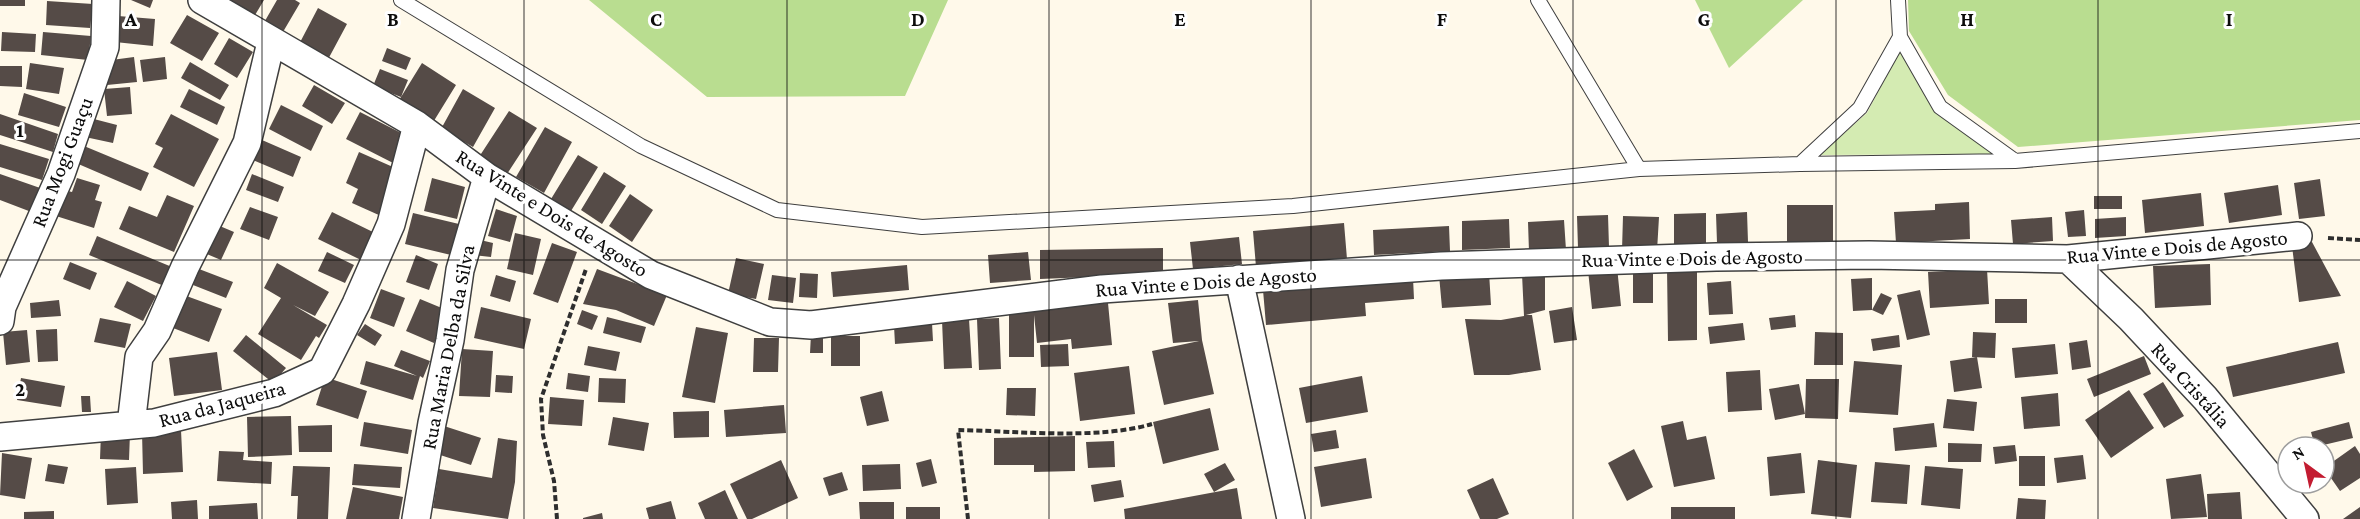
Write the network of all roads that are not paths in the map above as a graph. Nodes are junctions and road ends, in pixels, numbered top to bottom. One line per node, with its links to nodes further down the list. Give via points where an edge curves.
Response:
1 (106, 0): 17 (street, Rua Mogi Guaçu, via 105,47 61,174 2,308)
2 (202, 0): 7 (street, Rua Vinte e Dois de Agosto)
3 (401, 0): 12 (lane, via 640,146 777,210 922,227 1293,206)
4 (1538, 0): 12 (lane)
5 (1898, 0): 6 (lane)
6 (1900, 37): 10 (lane, via 1940,107); 11 (lane, via 1860,108)
7 (271, 42): 8 (street, Rua Vinte e Dois de Agosto); 18 (street, via 247,143 157,331 139,357)
8 (417, 125): 13 (street, Rua Vinte e Dois de Agosto); 18 (street, Rua da Jaqueira, via 392,224 322,371 274,393 154,423)
9 (2360, 131): 10 (lane)
10 (2015, 161): 11 (lane)
11 (1800, 164): 12 (lane)
12 (1639, 169)
13 (487, 177): 16 (street, Rua Vinte e Dois de Agosto, via 651,275 770,322 811,325 1102,289); 20 (street, Rua Maria Delba da Silva, via 460,270)
14 (2298, 236): 15 (street, Rua Vinte e Dois de Agosto)
15 (2068, 259): 16 (street, Rua Vinte e Dois de Agosto, via 1716,257 1442,266); 22 (street, Rua Cristália, via 2205,398)
16 (1239, 279): 21 (street)
17 (0, 321)
18 (131, 425): 19 (street, Rua da Jaqueira)
19 (0, 437)
20 (416, 519)
21 (1291, 519)
22 (2305, 519)

